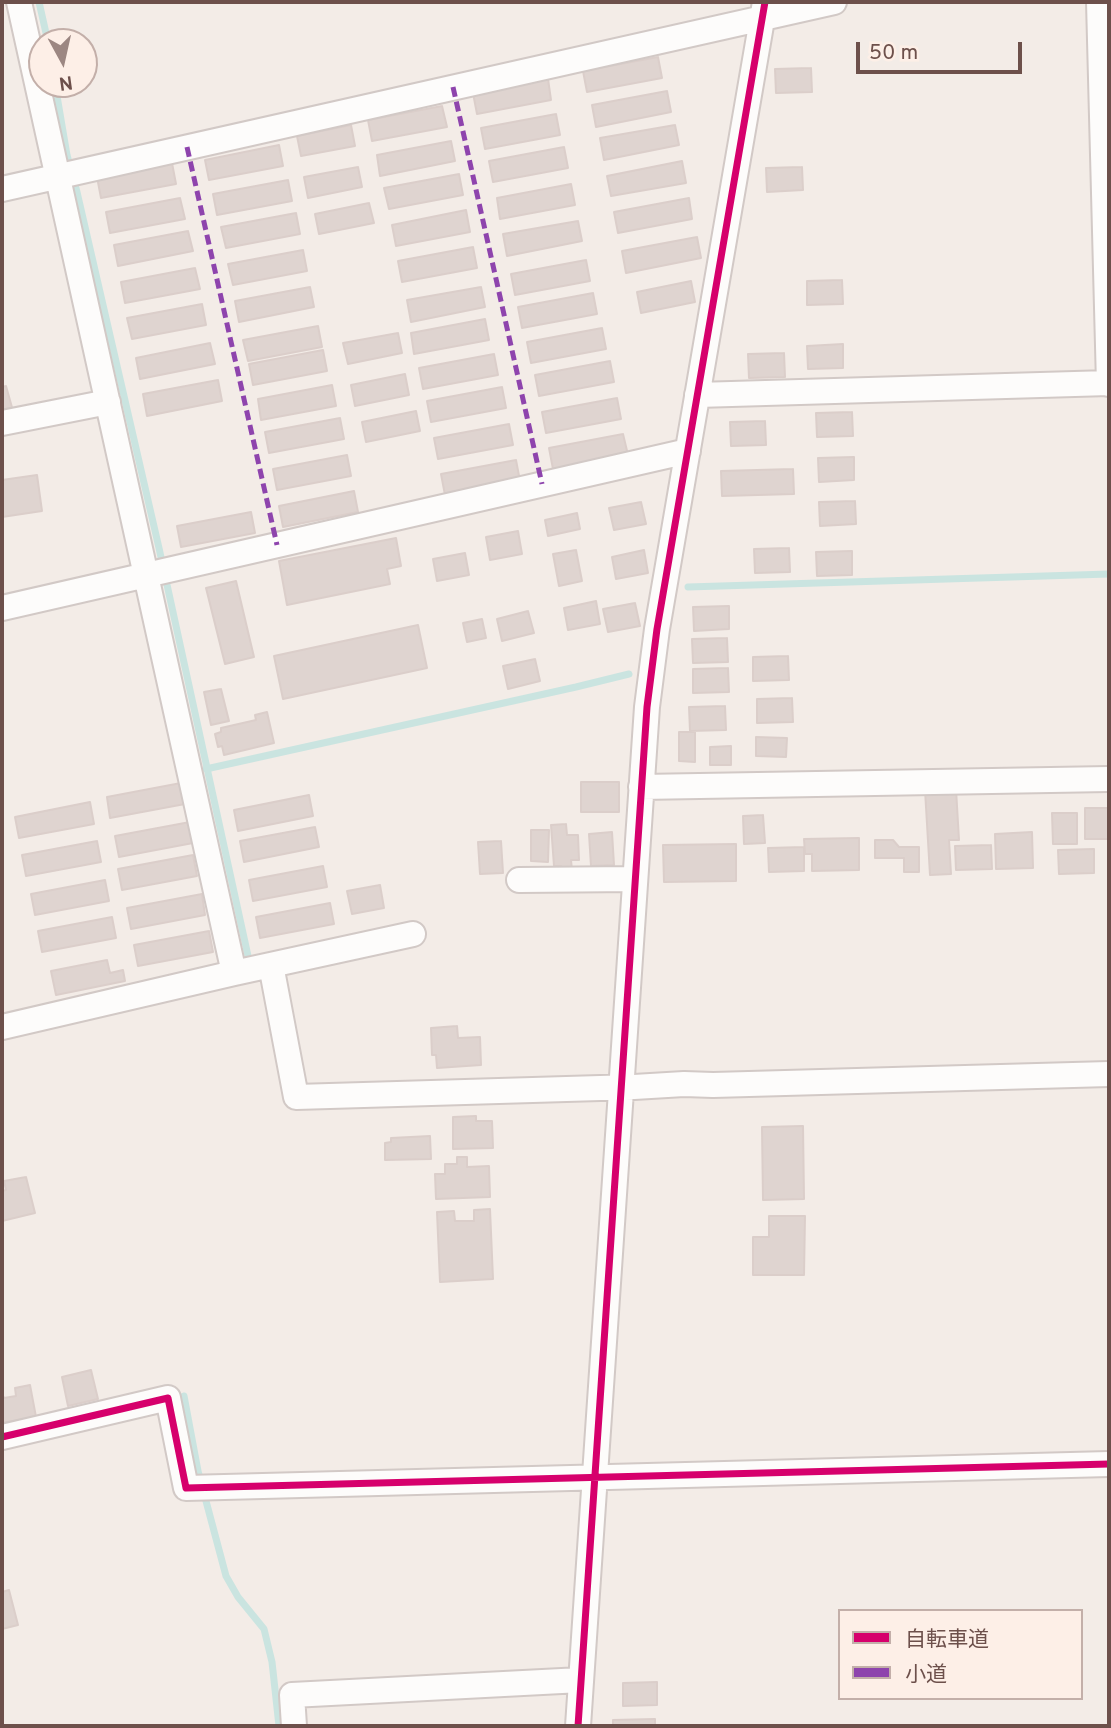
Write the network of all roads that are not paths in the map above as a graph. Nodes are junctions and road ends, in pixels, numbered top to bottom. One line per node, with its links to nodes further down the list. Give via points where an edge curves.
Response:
1 (19, 2): 5 (street)
2 (834, 2): 4 (street)
3 (1100, 2): 7 (street)
4 (763, 10): 5 (street); 8 (street)
5 (58, 176): 6 (street); 9 (street)
6 (2, 189)
7 (1109, 384): 8 (street)
8 (697, 395): 11 (street)
9 (108, 402): 10 (street); 12 (street)
10 (2, 423)
11 (688, 451): 12 (street); 15 (street, via 657,629)
12 (146, 575): 13 (street); 19 (street)
13 (2, 608)
14 (1109, 779): 15 (street)
15 (641, 787): 16 (street)
16 (635, 879): 17 (street); 22 (street)
17 (519, 880)
18 (413, 934): 19 (street)
19 (254, 968): 20 (street); 22 (street, via 296,1097)
20 (2, 1027)
21 (1109, 1074): 22 (street)
22 (621, 1088): 25 (street)
23 (2, 1437): 25 (street, via 168,1398 186,1488)
24 (1109, 1464): 25 (street)
25 (594, 1477): 26 (street)
26 (581, 1680): 27 (street, via 292,1695); 28 (street)
27 (294, 1726)
28 (578, 1726)

